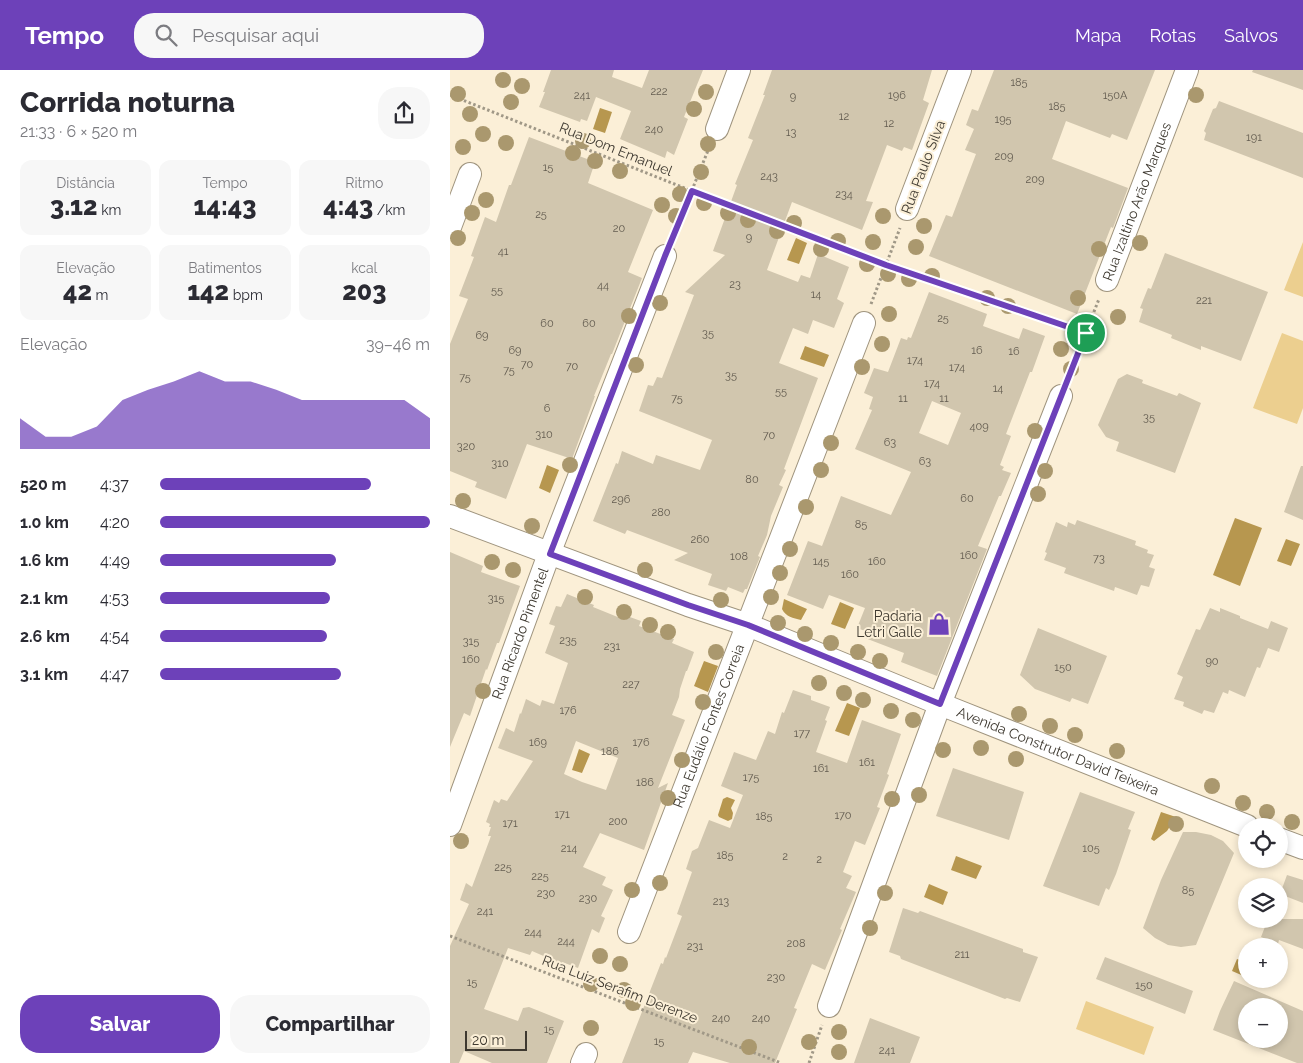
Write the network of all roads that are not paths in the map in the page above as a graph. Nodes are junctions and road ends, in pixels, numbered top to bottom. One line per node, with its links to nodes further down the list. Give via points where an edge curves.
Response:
1 (739, 70): 4 (street)
2 (960, 70): 6 (street, Rua Paulo Silva)
3 (1188, 70): 9 (street, Rua Izaltino Arão Marques)
4 (717, 129)
5 (470, 174): 7 (street)
6 (907, 209)
7 (450, 227)
8 (665, 256): 13 (street, Rua Ricardo Pimentel)
9 (1107, 280)
10 (864, 323): 14 (street, Rua Eudálio Fontes Correia)
11 (1061, 396): 15 (street)
12 (450, 516): 13 (street, Avenida Construtor David Teixeira)
13 (550, 554): 14 (street, Avenida Construtor David Teixeira); 17 (street, Rua Ricardo Pimentel)
14 (748, 625): 15 (street, Avenida Construtor David Teixeira); 20 (street, Rua Eudálio Fontes Correia)
15 (940, 704): 16 (street, Avenida Construtor David Teixeira); 21 (street)
16 (1238, 822)
17 (450, 825)
18 (1288, 842): 19 (street)
19 (1303, 848)
20 (629, 932)
21 (829, 1006)

